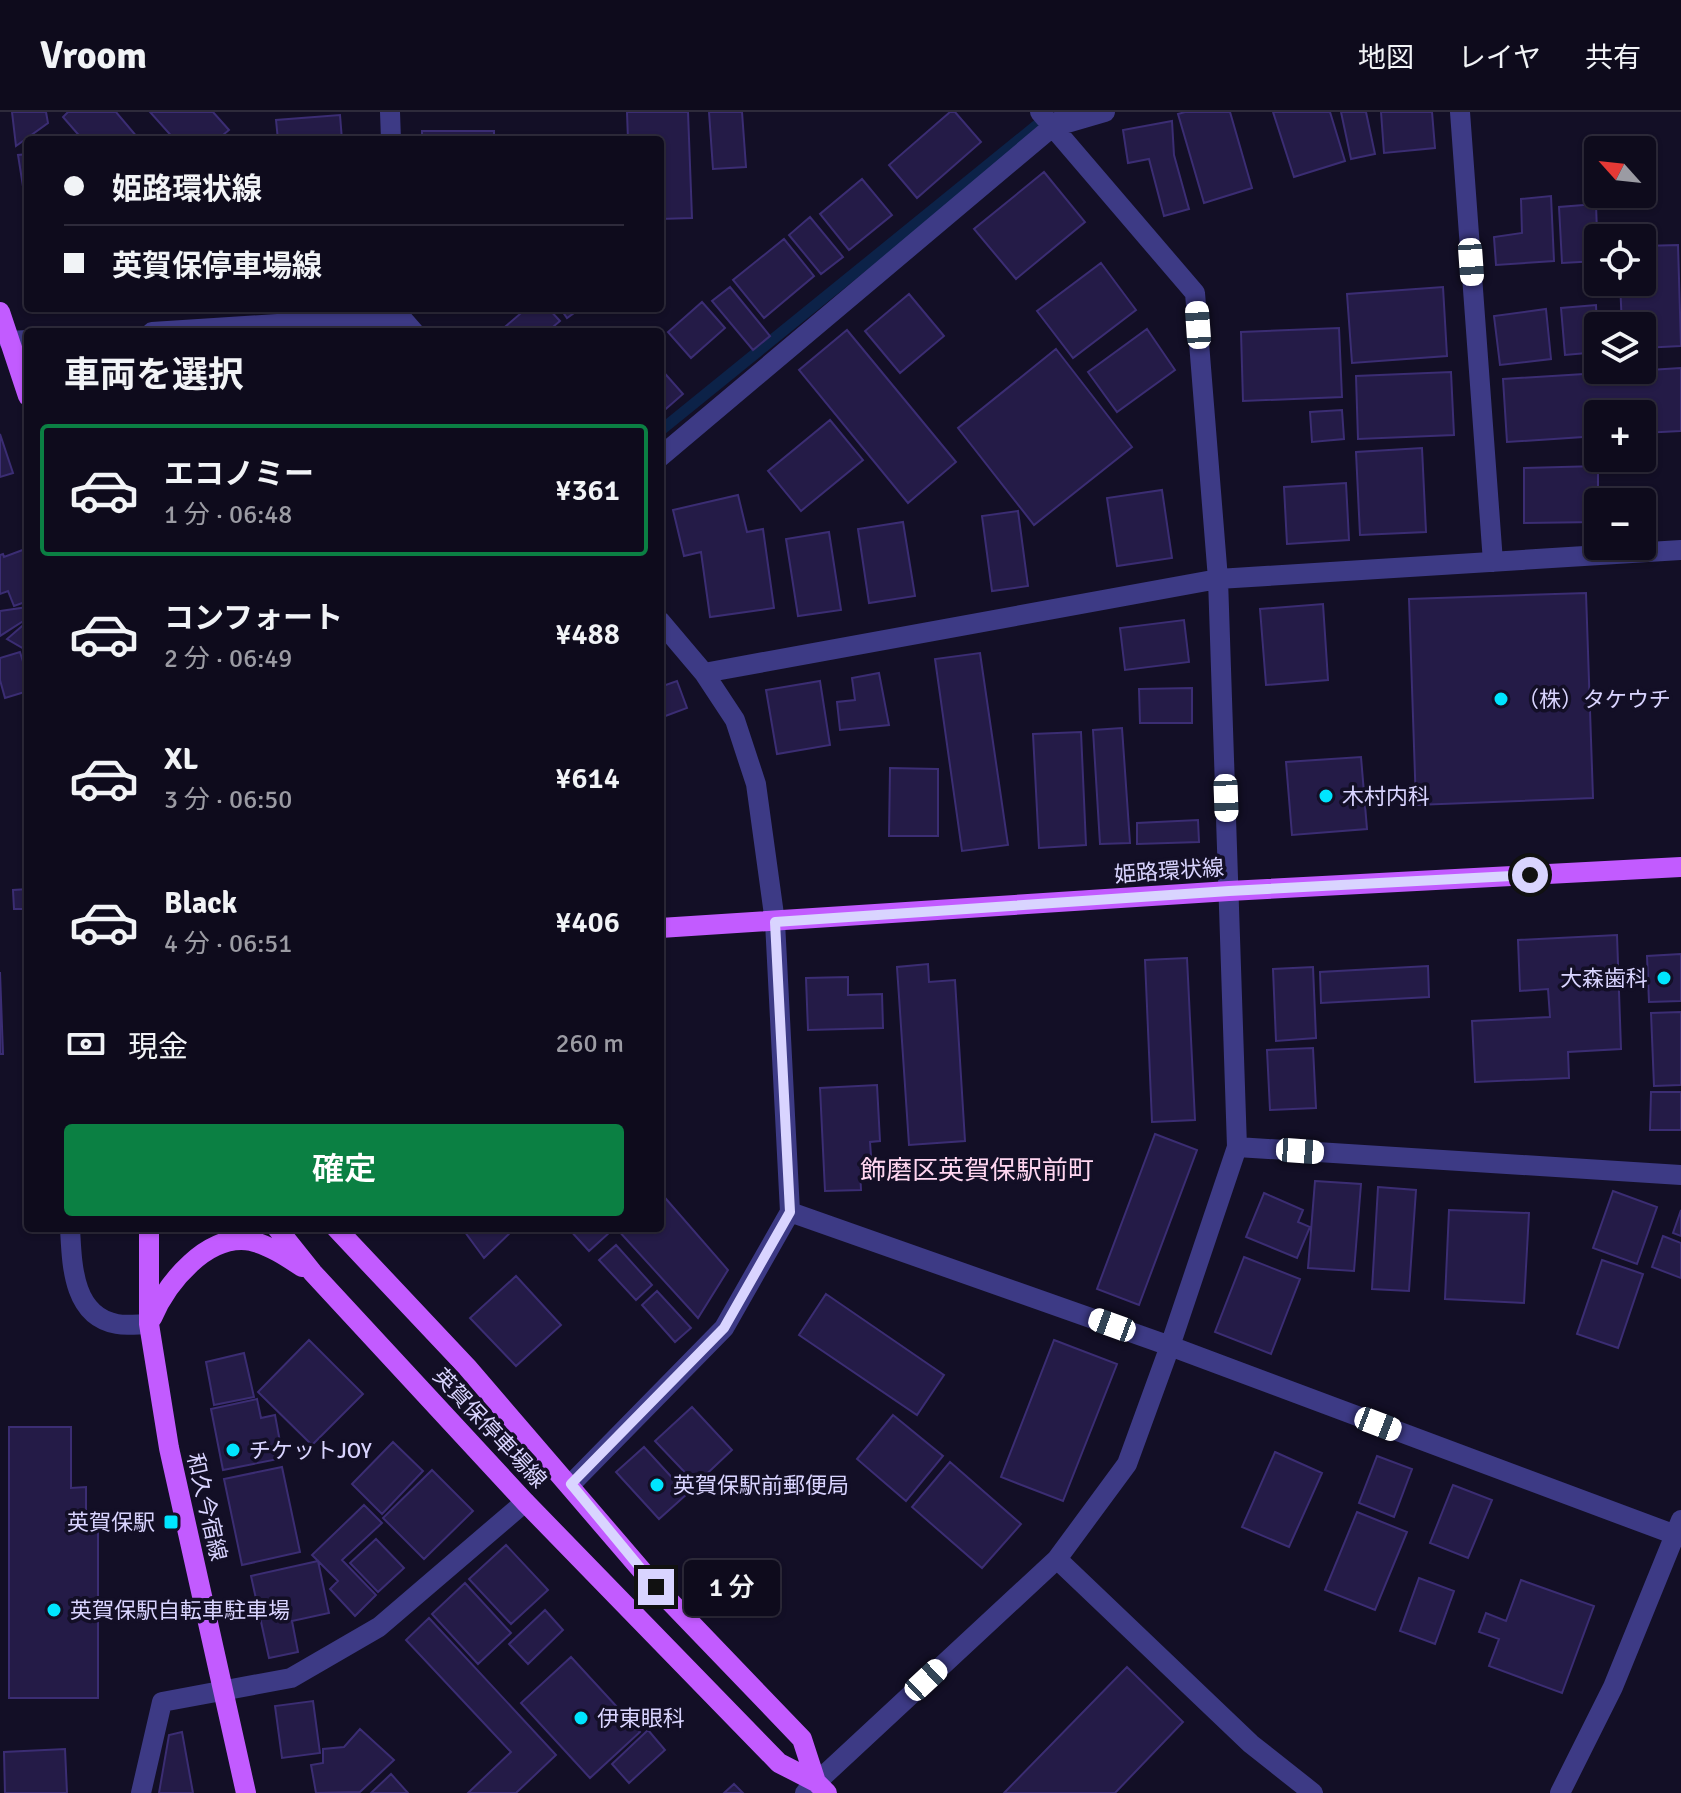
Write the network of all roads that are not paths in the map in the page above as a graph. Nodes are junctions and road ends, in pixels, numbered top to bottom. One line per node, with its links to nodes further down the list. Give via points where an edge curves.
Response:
1 (390, 112): 6 (street)
2 (1070, 112): 5 (street)
3 (1105, 112): 5 (street)
4 (1460, 112): 14 (street)
5 (1047, 119): 12 (street); 15 (street, via 1195,293)
6 (391, 136)
7 (0, 312): 10 (main road)
8 (405, 319): 9 (street)
9 (230, 328)
10 (18, 340): 11 (main road)
11 (24, 374)
12 (664, 454)
13 (1681, 550): 14 (street)
14 (1493, 562): 15 (street)
15 (1218, 579): 17 (street); 19 (street)
16 (664, 626): 17 (street)
17 (704, 673): 20 (street, via 735,720 756,784)
18 (1681, 867): 19 (main road, 姫路環状線)
19 (1229, 891): 20 (main road, 姫路環状線); 22 (street)
20 (775, 922): 21 (main road, 姫路環状線); 24 (street)
21 (664, 928)
22 (1237, 1147): 23 (street); 31 (street)
23 (1681, 1175)
24 (790, 1212): 31 (street); 32 (street, via 724,1328)
25 (70, 1232): 30 (street, via 76,1286 86,1304 117,1324)
26 (149, 1232): 30 (main road, 和久今宿線)
27 (280, 1232): 29 (main road, 英賀保停車場線)
28 (340, 1232): 32 (main road, 英賀保停車場線)
29 (313, 1273): 30 (main road, via 259,1244 233,1241 188,1265 165,1291); 33 (main road, 英賀保停車場線)
30 (149, 1324): 36 (main road, 和久今宿線, via 169,1448)
31 (1170, 1346): 34 (street); 35 (street, via 1127,1464)
32 (571, 1484): 37 (main road, 英賀保停車場線, via 656,1587 802,1739)
33 (525, 1502): 36 (street, via 379,1627 291,1678); 37 (main road, 英賀保停車場線, via 779,1763)
34 (1679, 1531): 41 (street, via 1613,1687)
35 (1057, 1559): 37 (street); 40 (street, via 1251,1744)
36 (225, 1692): 38 (street, via 162,1702); 39 (main road, 和久今宿線)
37 (816, 1789)
38 (141, 1793)
39 (246, 1793)
40 (1313, 1793)
41 (1560, 1793)

